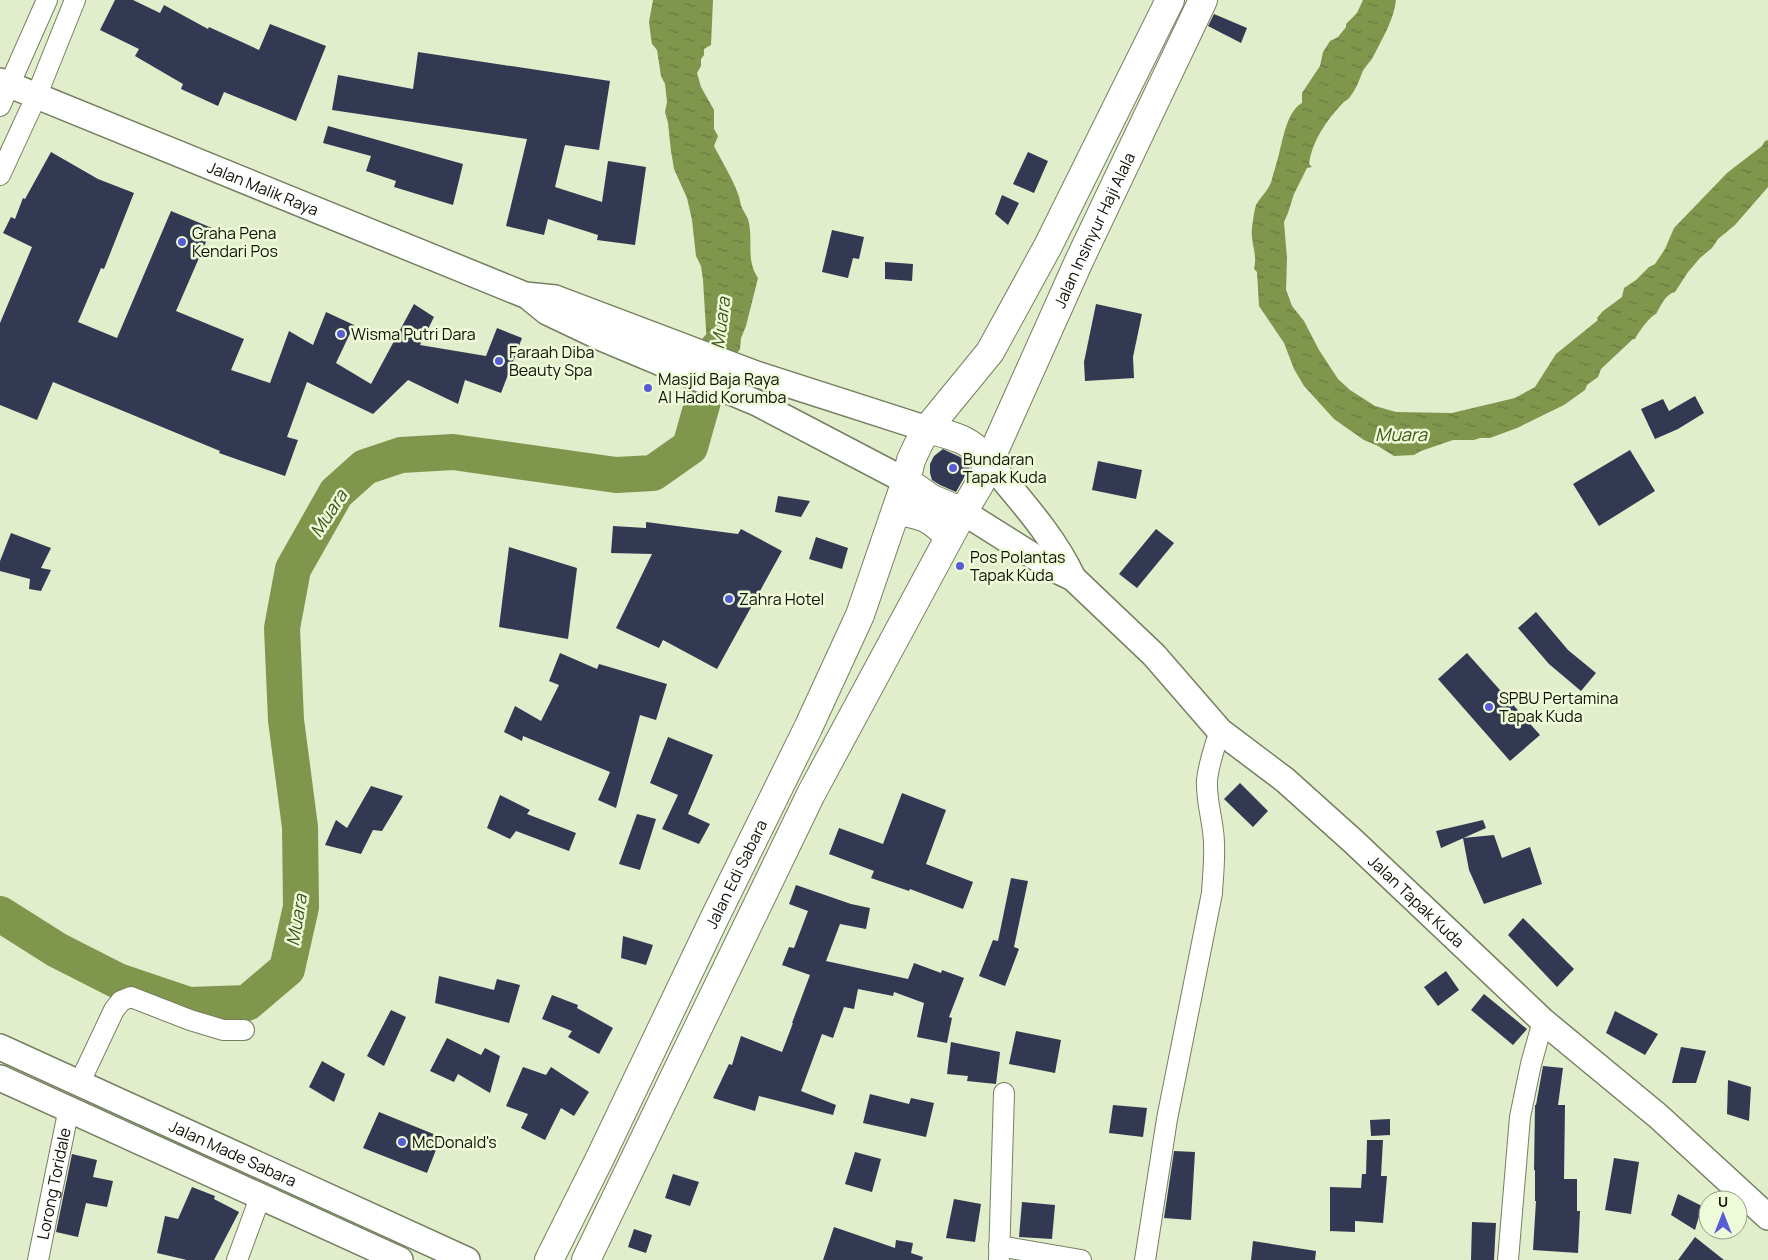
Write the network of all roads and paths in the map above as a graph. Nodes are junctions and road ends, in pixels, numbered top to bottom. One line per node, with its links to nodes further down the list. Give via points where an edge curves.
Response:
1 (46, 0): 5 (street)
2 (74, 0): 6 (street)
3 (1170, 0): 9 (main road, Jalan Insinyur Haji Alala, via 1048,246 990,352)
4 (1203, 0): 10 (main road, Jalan Insinyur Haji Alala)
5 (3, 91): 6 (street, Jalan Malik Raya)
6 (36, 97): 7 (street); 8 (street, Jalan Malik Raya, via 525,295 555,298)
7 (0, 176)
8 (700, 366): 9 (street, via 756,374); 11 (street, via 744,398)
9 (927, 429): 10 (main road, via 962,439 979,450); 11 (main road, via 911,460)
10 (989, 462): 13 (main road); 15 (street, Jalan Tapak Kuda, via 1064,558)
11 (906, 481): 12 (main road, Jalan Edi Sabara); 13 (main road, via 932,499)
12 (896, 512): 14 (main road, via 914,513 935,522); 31 (main road, Jalan Edi Sabara, via 860,615 808,728)
13 (963, 512): 14 (main road, Jalan Edi Sabara); 15 (street, Jalan Tapak Kuda)
14 (950, 537): 32 (main road, Jalan Edi Sabara, via 811,794)
15 (1074, 578): 16 (street, Jalan Tapak Kuda, via 1154,655)
16 (1220, 731): 17 (street, Jalan Tapak Kuda, via 1285,780); 34 (street, via 1207,782 1213,832 1212,894 1167,1119)
17 (1543, 1021): 25 (street, Jalan Tapak Kuda, via 1658,1116); 35 (street, via 1520,1117)
18 (244, 1030): 21 (street, via 223,1030 131,997 121,1001 114,1010)
19 (0, 1047): 21 (street, Jalan Made Sabara)
20 (0, 1078): 23 (street, Jalan Made Sabara)
21 (79, 1084): 30 (street, Jalan Made Sabara)
22 (1004, 1093): 26 (street)
23 (69, 1108): 24 (street, Jalan Made Sabara); 27 (street, Lorong Toridale)
24 (261, 1195): 28 (street); 29 (street, Jalan Made Sabara)
25 (1768, 1217)
26 (999, 1253): 33 (street)
27 (38, 1260)
28 (237, 1260)
29 (400, 1260)
30 (467, 1260)
31 (549, 1260)
32 (586, 1260)
33 (1081, 1260)
34 (1145, 1260)
35 (1508, 1260)

